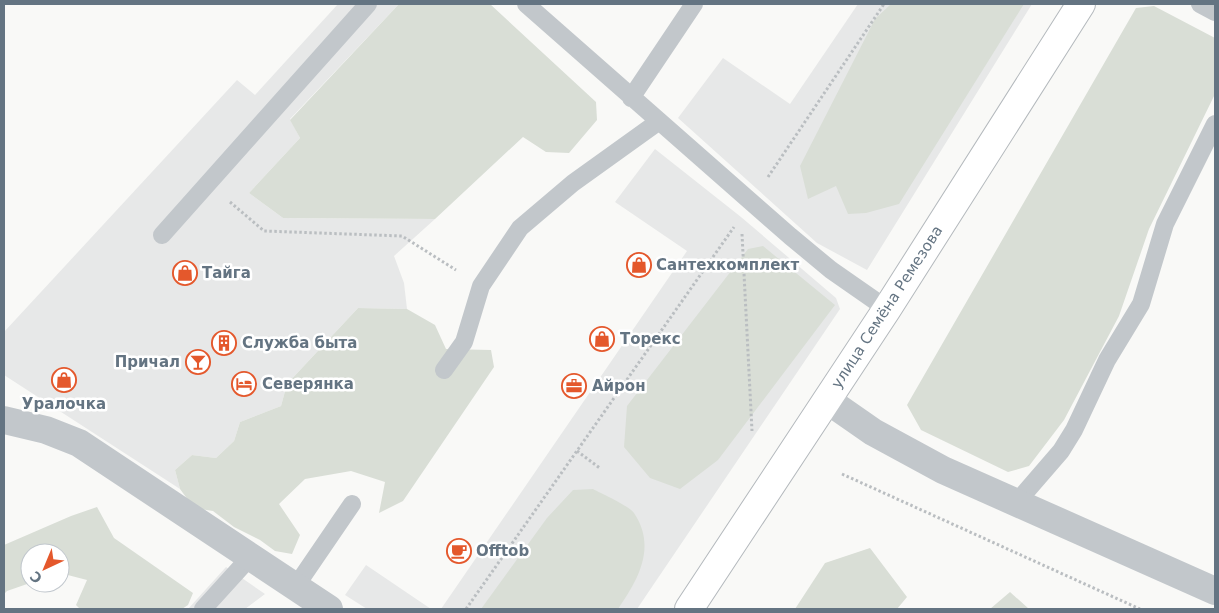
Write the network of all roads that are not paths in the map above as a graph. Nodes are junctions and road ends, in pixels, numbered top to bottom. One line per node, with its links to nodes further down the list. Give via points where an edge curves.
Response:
1 (368, 4): 10 (lane)
2 (526, 4): 7 (lane)
3 (694, 4): 7 (lane)
4 (1082, 4): 11 (main road, улица Семёна Ремезова)
5 (1200, 4): 6 (lane)
6 (1215, 12)
7 (631, 98): 8 (lane)
8 (658, 122): 11 (lane, via 825,264); 12 (lane, via 573,183 520,228 482,286 464,342)
9 (1215, 124): 15 (lane, via 1165,224 1141,304 1107,360 1066,444)
10 (162, 235)
11 (886, 309): 13 (main road, улица Семёна Ремезова)
12 (444, 370)
13 (827, 400): 15 (street, via 906,452); 22 (main road, улица Семёна Ремезова)
14 (4, 420): 17 (street, via 46,430 79,443)
15 (1016, 503): 19 (street)
16 (352, 504): 18 (lane)
17 (251, 556): 18 (street); 20 (lane)
18 (296, 586): 21 (street)
19 (1215, 591)
20 (203, 609)
21 (328, 609)
22 (689, 609)

